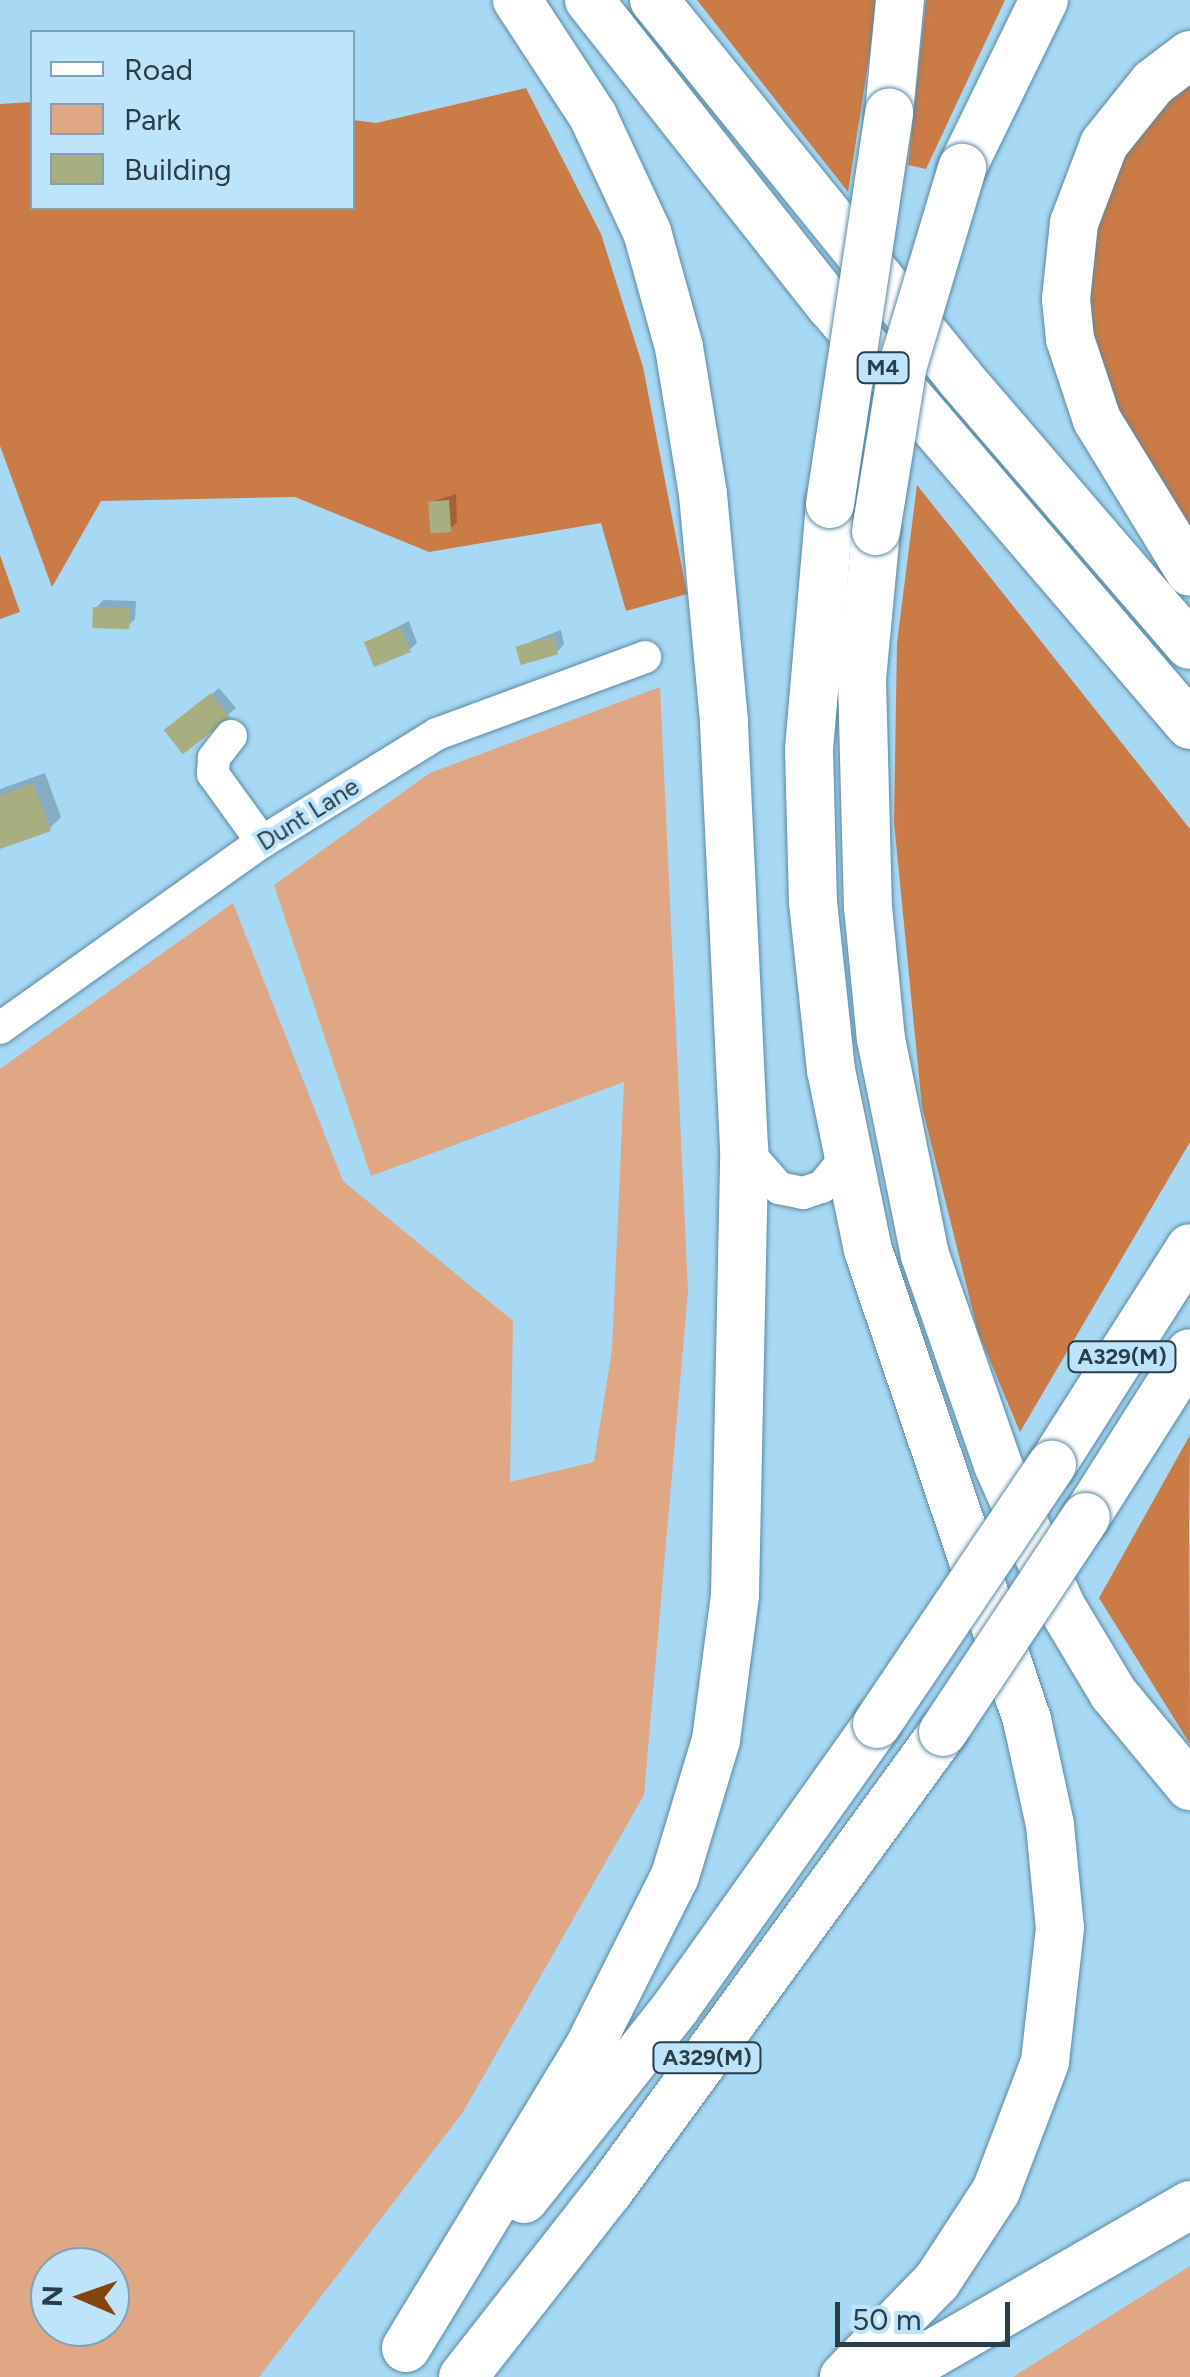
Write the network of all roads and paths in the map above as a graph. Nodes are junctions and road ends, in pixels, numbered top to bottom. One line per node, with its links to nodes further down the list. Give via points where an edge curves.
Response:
1 (517, 0): 14 (highway, via 618,164 647,232 682,364 703,494 724,721)
2 (589, 0): 10 (highway, M4, via 830,305)
3 (654, 0): 8 (highway, M4, via 960,378)
4 (900, 0): 15 (highway, bridge, via 812,676 810,831 821,996)
5 (1044, 0): 18 (highway, bridge, via 962,168 903,365 876,531 862,680 868,907 881,1039 925,1255 998,1464 1061,1606 1113,1693)
6 (1190, 55): 7 (highway, via 1129,109 1096,160 1074,223 1066,299 1070,339 1097,420)
7 (1190, 572)
8 (1190, 644)
9 (646, 657): 12 (street, Dunt Lane, via 437,734)
10 (1190, 726)
11 (231, 736): 12 (street, via 214,758 212,774)
12 (262, 842): 13 (street, Dunt Lane)
13 (0, 1028)
14 (744, 1148): 15 (street, via 779,1188 803,1193 822,1187); 20 (highway, via 735,1596 728,1672 700,1804 675,1876 618,1994)
15 (846, 1157): 22 (highway, via 868,1250 1027,1720 1050,1825 1060,1928 1044,2062 1004,2175 937,2281)
16 (1190, 1248): 20 (highway, A329(M), bridge, via 877,1724 676,2007)
17 (1190, 1352): 21 (highway, A329(M), bridge, via 943,1732 609,2191)
18 (1190, 1786)
19 (1190, 2205): 23 (highway)
20 (395, 2362)
21 (463, 2377)
22 (844, 2377)
23 (892, 2377)

